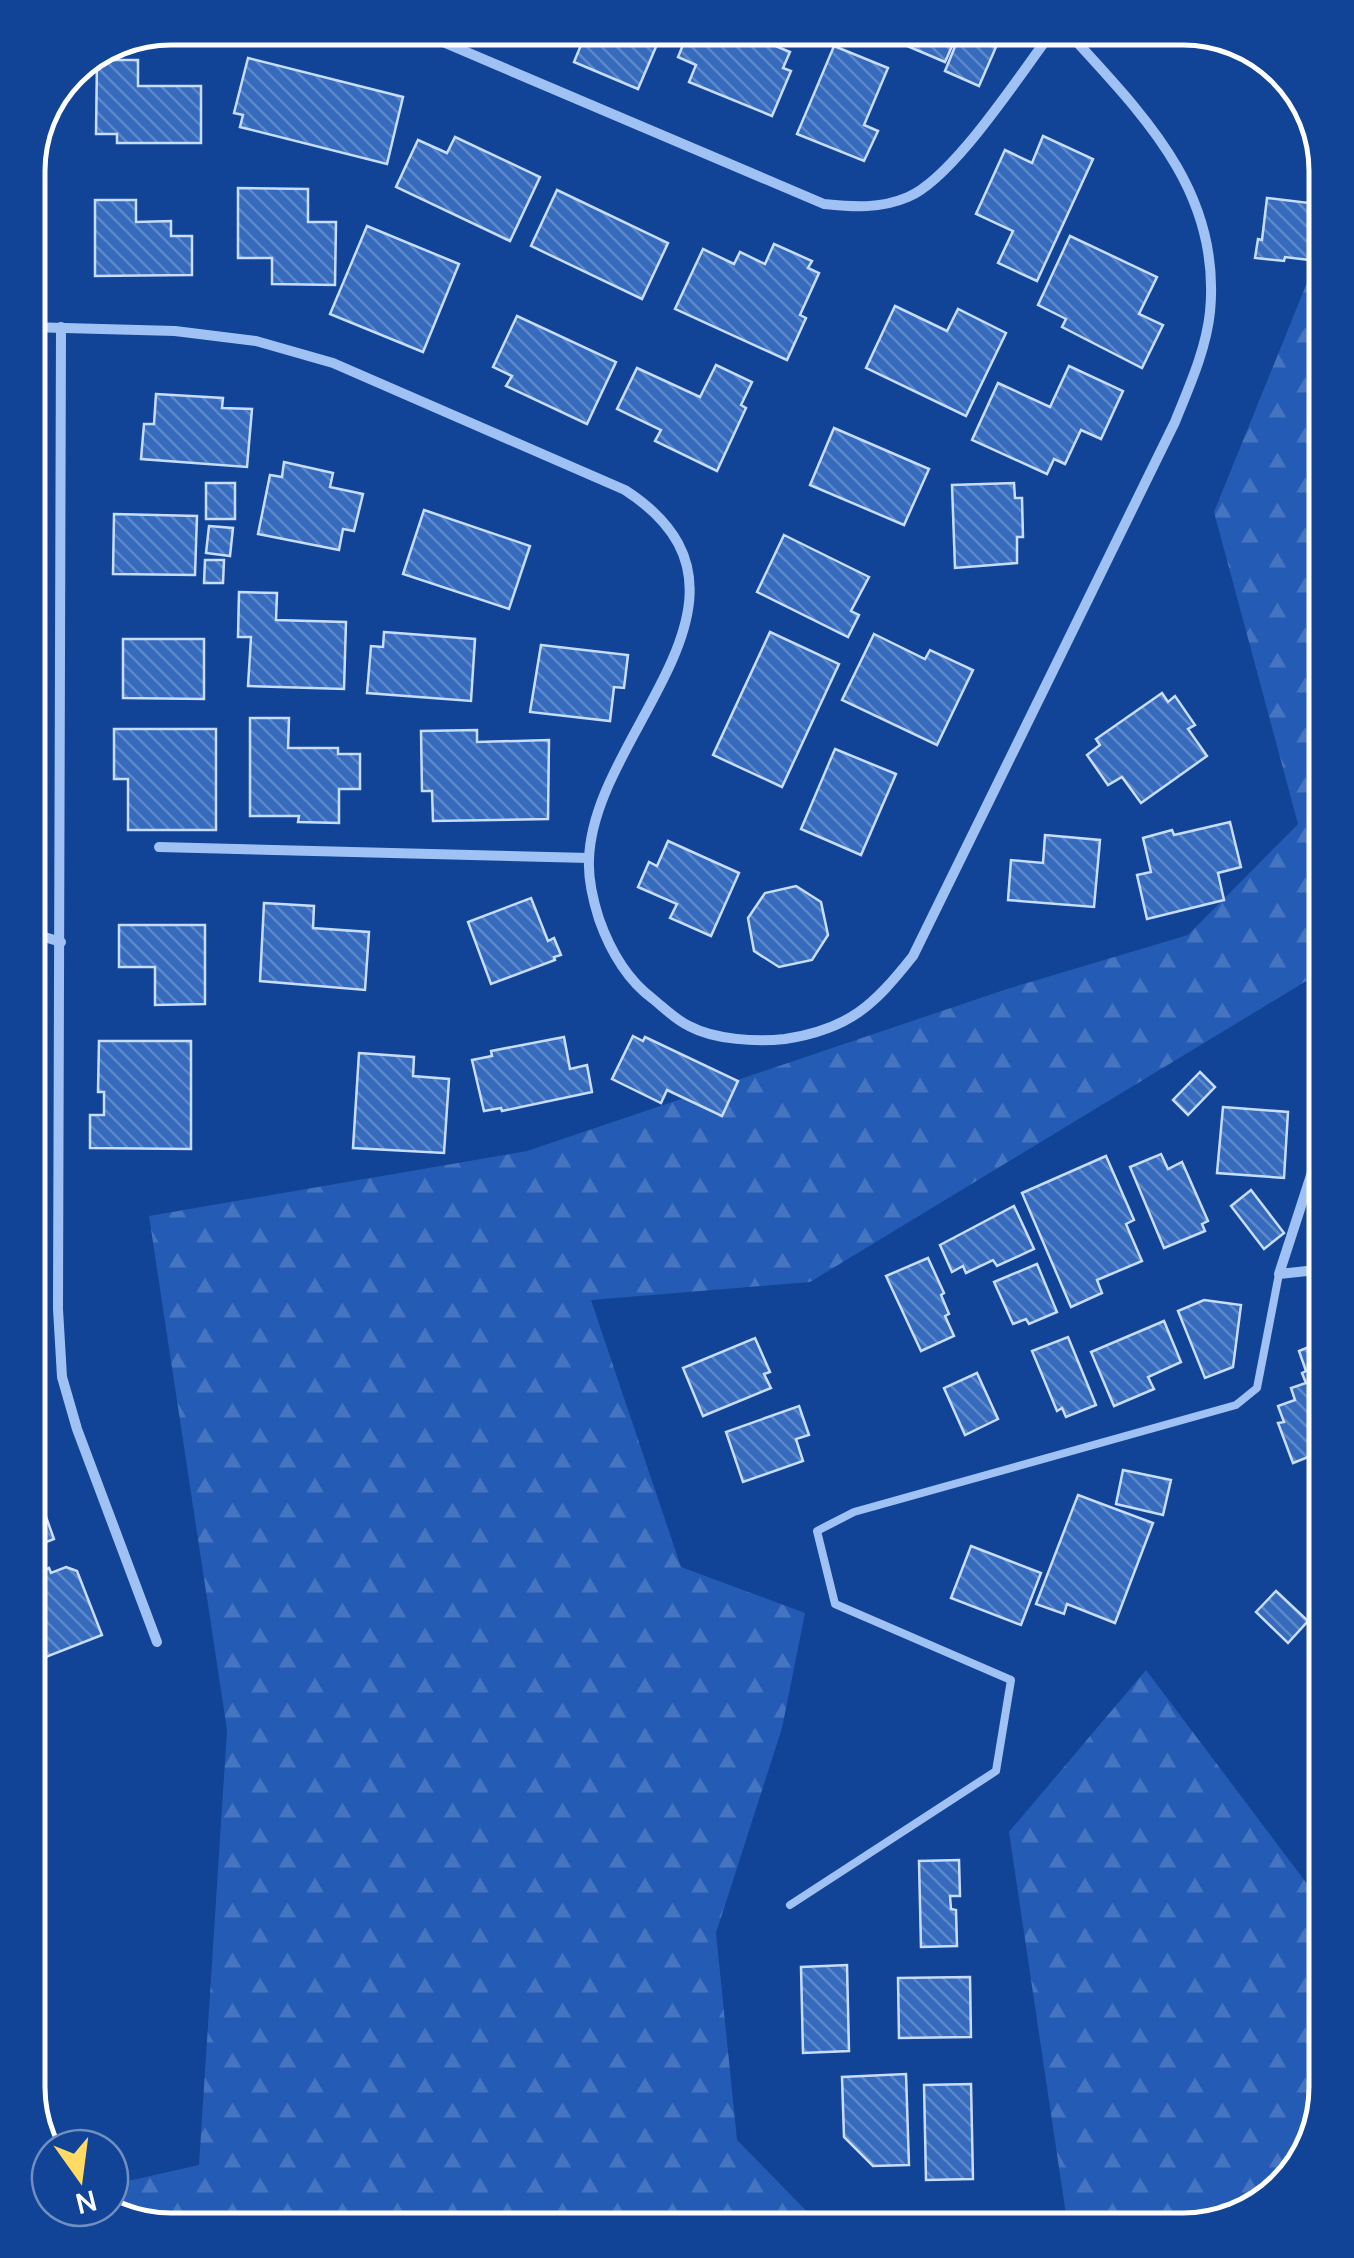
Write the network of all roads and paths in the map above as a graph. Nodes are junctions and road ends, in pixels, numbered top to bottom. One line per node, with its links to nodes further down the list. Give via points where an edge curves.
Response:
1 (450, 45): 2 (street, via 824,204 869,208 910,197 948,170)
2 (1041, 45)
3 (1079, 45): 7 (street, via 1149,122 1190,187 1209,244 1210,313 1175,422 913,956 878,1000 821,1034 756,1042 690,1027 640,990 609,948 592,899)
4 (45, 327): 5 (street)
5 (61, 327): 7 (street, via 240,339 333,363 625,490 654,510 674,534 686,566 685,632 602,802); 9 (street)
6 (159, 847): 7 (street)
7 (588, 858)
8 (45, 937): 9 (street)
9 (61, 942): 13 (street, via 62,1377)
10 (1309, 1182): 12 (street)
11 (1309, 1271): 12 (street)
12 (1279, 1274): 14 (lane, via 1257,1388 1236,1405 854,1512 817,1532 835,1604 1011,1680 996,1771)
13 (158, 1642)
14 (790, 1905)

